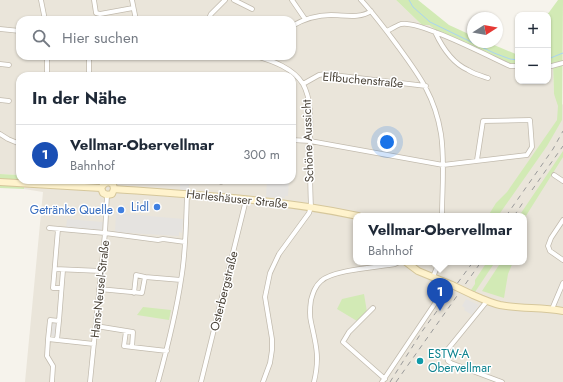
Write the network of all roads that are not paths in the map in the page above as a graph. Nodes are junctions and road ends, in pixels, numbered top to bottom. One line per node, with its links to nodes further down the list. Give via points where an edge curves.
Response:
1 (42, 0): 11 (street)
2 (94, 0): 8 (street, via 96,13 100,14)
3 (132, 0): 8 (street)
4 (225, 0): 13 (street)
5 (234, 0): 9 (street)
6 (292, 0): 14 (street)
7 (361, 0): 10 (street)
8 (133, 8): 12 (street)
9 (252, 9)
10 (371, 11): 14 (street, via 362,15 329,15); 18 (street)
11 (44, 16)
12 (135, 16)
13 (210, 16)
14 (305, 19): 15 (street)
15 (296, 24)
16 (0, 30): 17 (street)
17 (16, 31)
18 (387, 31): 19 (street, via 401,24); 34 (street)
19 (435, 32): 26 (street); 32 (street, via 442,47 453,59 466,70)
20 (47, 60): 28 (street)
21 (89, 60): 29 (street)
22 (270, 60): 30 (street, Schöne Aussicht)
23 (0, 64): 25 (street)
24 (563, 64): 27 (street)
25 (9, 65)
26 (515, 66)
27 (551, 66)
28 (47, 72)
29 (89, 72)
30 (291, 72)
31 (296, 76): 33 (street, Schöne Aussicht)
32 (488, 78)
33 (303, 84): 34 (street, Elfbuchenstraße, via 313,77 325,74); 39 (street, Schöne Aussicht, via 309,104)
34 (426, 86): 42 (street, via 438,117)
35 (0, 100): 36 (street)
36 (9, 101)
37 (0, 134): 40 (street)
38 (296, 140): 39 (street)
39 (310, 141): 42 (street); 55 (street, Schöne Aussicht)
40 (16, 142)
41 (477, 160): 41 (street, via 527,155 532,147 530,120 482,120); 42 (street)
42 (442, 165): 56 (street)
43 (554, 175): 44 (street)
44 (563, 181)
45 (0, 182): 46 (main road)
46 (16, 183)
47 (34, 184): 50 (main road)
48 (104, 184): 50 (main road)
49 (113, 184): 51 (main road)
50 (101, 188): 53 (main road)
51 (114, 189): 52 (main road, Harleshäuser Straße); 53 (main road, via 112,194)
52 (187, 194): 54 (main road, Harleshäuser Straße); 62 (street)
53 (107, 195): 61 (street, Hans-Neusel-Straße)
54 (246, 200): 55 (main road, Harleshäuser Straße); 94 (street, Osterbergstraße)
55 (311, 207): 57 (main road, Harleshäuser Straße); 95 (street, via 310,213 279,254 270,273 265,297 272,350)
56 (442, 213)
57 (353, 215)
58 (563, 220): 63 (street, via 548,246 550,251)
59 (49, 228): 60 (street)
60 (58, 229): 61 (street); 67 (street)
61 (105, 233): 62 (street); 69 (street, Hans-Neusel-Straße)
62 (185, 242): 72 (street)
63 (563, 260)
64 (389, 265): 96 (street, via 330,275 320,281 313,292 310,312 318,354)
65 (410, 265): 71 (main road)
66 (438, 265): 71 (street)
67 (55, 269): 68 (street); 75 (street, via 53,288)
68 (63, 270): 69 (street); 75 (street)
69 (101, 271): 76 (street, Hans-Neusel-Straße)
70 (145, 276): 72 (street); 77 (street, via 142,293); 77 (street, via 136,275)
71 (433, 277): 74 (main road)
72 (182, 280): 89 (street)
73 (563, 283): 80 (street)
74 (450, 284): 78 (main road, bridge); 90 (street)
75 (61, 288): 82 (street)
76 (99, 289): 77 (street); 83 (street, Hans-Neusel-Straße)
77 (134, 292)
78 (487, 301): 80 (main road, via 513,307); 97 (street, via 448,349 446,355 448,361 458,366)
79 (372, 308): 90 (street, via 343,342)
80 (552, 309): 81 (main road)
81 (563, 311)
82 (59, 321): 85 (street, via 50,320); 86 (street)
83 (96, 326): 84 (street); 87 (street, Hans-Neusel-Straße)
84 (126, 331): 88 (street, via 133,332); 88 (street, via 124,346)
85 (48, 339): 86 (street); 91 (street, via 47,356 53,366)
86 (57, 340): 87 (street)
87 (94, 344): 92 (street, Hans-Neusel-Straße)
88 (132, 347): 89 (street)
89 (167, 351): 93 (street)
90 (383, 380)
91 (52, 382)
92 (90, 382)
93 (158, 382)
94 (201, 382)
95 (263, 382)
96 (314, 382)
97 (502, 382)

